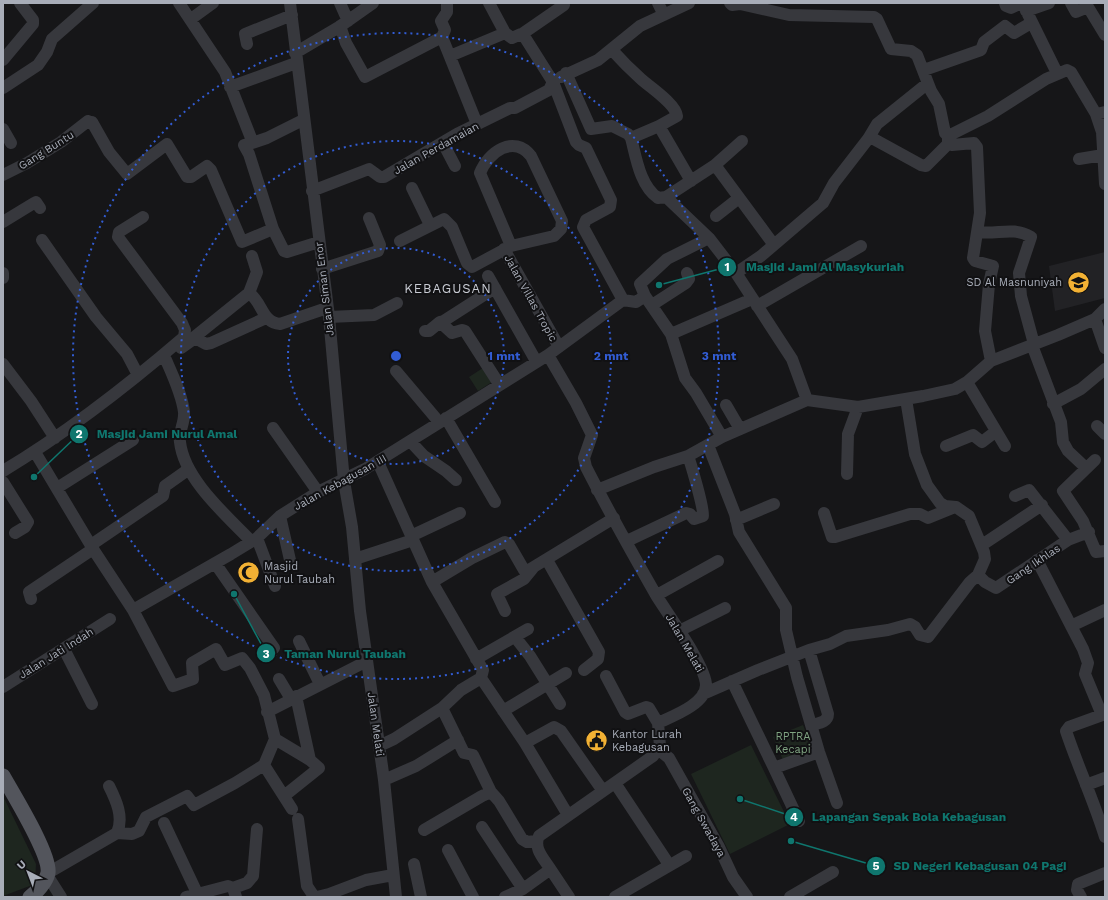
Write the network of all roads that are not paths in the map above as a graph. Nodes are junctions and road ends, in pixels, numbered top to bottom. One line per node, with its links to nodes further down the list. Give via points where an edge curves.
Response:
1 (20, 3): 32 (street, via 33,20 33,24)
2 (93, 3): 39 (street, via 52,39 38,65)
3 (179, 3): 21 (street)
4 (213, 3): 21 (street)
5 (340, 3): 23 (street)
6 (373, 3): 23 (street)
7 (447, 3): 27 (street, via 447,12 441,21 445,30)
8 (490, 3): 24 (street)
9 (658, 3): 19 (street)
10 (689, 3): 19 (street, Jalan Perdamaian)
11 (1005, 3): 18 (street, via 1011,8 1021,3)
12 (1049, 3): 18 (street)
13 (1071, 3): 20 (street, via 1076,12 1088,7)
14 (737, 4): 17 (street, via 789,15)
15 (564, 5): 25 (street)
16 (291, 9): 28 (street, via 245,34); 31 (street, Jalan Siman Enor)
17 (831, 9): 33 (street, via 874,16 890,47 915,52)
18 (1026, 11): 22 (street)
19 (664, 15): 29 (street, Jalan Perdamaian, via 635,29)
20 (1101, 19): 26 (street)
21 (191, 20): 38 (street, via 219,62)
22 (1031, 23): 33 (street, via 1014,33 1005,26 984,42 981,50); 35 (street)
23 (344, 24): 27 (street, via 346,44 365,77); 31 (street)
24 (504, 33): 25 (street, via 512,38); 30 (street)
25 (522, 34): 36 (street)
26 (1105, 35)
27 (442, 37): 30 (street)
28 (247, 44)
29 (612, 50): 34 (street, Jalan Perdamaian, via 598,60); 43 (street, via 676,112 677,116)
30 (450, 56): 42 (street)
31 (296, 58): 38 (street); 41 (street, Jalan Siman Enor)
32 (3, 60)
33 (924, 70): 37 (street)
34 (566, 73): 36 (street, Jalan Perdamaian); 46 (street, via 591,129 612,126)
35 (1057, 73): 40 (street, via 1067,70 1071,72); 47 (street)
36 (553, 82): 42 (street, Jalan Perdamaian, via 549,90); 86 (street, via 576,142 586,148 611,204 586,220 583,228)
37 (928, 83): 45 (street, via 877,124); 47 (street, via 939,104)
38 (230, 87): 49 (street)
39 (3, 88)
40 (1101, 113): 52 (street)
41 (303, 120): 49 (street); 60 (street, Jalan Siman Enor)
42 (477, 124): 51 (street, Jalan Perdamaian)
43 (659, 126): 46 (street); 57 (street)
44 (3, 129): 50 (street)
45 (870, 137): 47 (street, via 926,166); 74 (street, via 834,183 823,203)
46 (631, 138): 61 (street, via 649,189 658,198)
47 (948, 140): 70 (street, via 952,145 976,143 980,213)
48 (742, 141): 54 (street)
49 (252, 142): 68 (street, via 244,145)
50 (11, 143)
51 (443, 143): 55 (street); 60 (street, Jalan Perdamaian, via 384,177 369,170)
52 (1104, 152): 53 (street); 58 (street)
53 (1079, 159)
54 (716, 165): 57 (street); 62 (street)
55 (455, 166)
56 (3, 176): 68 (street, Gang Buntu, via 90,122 127,174 167,144 187,177 191,177 204,167 209,167 242,242)
57 (691, 181): 61 (street)
58 (1105, 184)
59 (412, 188): 67 (street)
60 (312, 191): 73 (street, Jalan Siman Enor)
61 (666, 197): 69 (street)
62 (739, 198): 69 (street); 74 (street)
63 (40, 208): 66 (street, via 36,202)
64 (143, 217): 108 (street, via 120,232 118,237 182,323 186,334)
65 (369, 218): 78 (street, via 380,245 378,251)
66 (3, 222)
67 (430, 225): 72 (street); 76 (street, via 440,219 448,221 467,263 472,267)
68 (273, 228): 73 (street, via 286,252)
69 (711, 229): 81 (street); 87 (street, via 667,259 641,282 640,285)
70 (977, 232): 98 (street, via 992,234 1010,230 1031,238 1019,273 1021,296); 103 (street, via 973,260 993,266 985,331)
71 (42, 240): 108 (street, via 96,317 127,354)
72 (400, 241)
73 (319, 242): 78 (street, Jalan Siman Enor)
74 (774, 245): 81 (street)
75 (861, 246): 89 (street)
76 (508, 247): 76 (street, via 480,173 490,156 497,150 508,147 526,150 531,156 562,221 561,229 554,236); 99 (street, Jalan Villas Tropic)
77 (252, 256): 85 (street, via 257,272)
78 (322, 269): 91 (street, Jalan Siman Enor)
79 (3, 273): 83 (street)
80 (687, 273): 87 (street, via 686,283)
81 (736, 273): 89 (street)
82 (488, 276): 84 (street)
83 (3, 278)
84 (495, 288): 94 (street); 104 (street)
85 (249, 293): 92 (street); 97 (street)
86 (623, 300): 87 (street); 99 (street, Jalan Kebagusan III)
87 (649, 300): 96 (street)
88 (397, 303): 91 (street, via 374,315)
89 (754, 303): 96 (street); 112 (street, via 792,359)
90 (1105, 309): 93 (street)
91 (328, 312): 92 (street, via 280,324 274,324); 137 (street, Jalan Siman Enor)
92 (266, 318): 97 (street, via 209,344)
93 (1094, 319): 98 (street); 100 (street)
94 (442, 322): 95 (street); 110 (street, via 452,333 462,330 468,333)
95 (425, 331)
96 (670, 334): 121 (street, via 685,378)
97 (192, 339): 102 (street)
98 (1033, 345): 103 (street); 114 (street)
99 (559, 347): 101 (street, Jalan Kebagusan III)
100 (1105, 348)
101 (548, 355): 104 (street, Jalan Kebagusan III); 140 (street, Jalan Melati, via 592,435 584,462)
102 (166, 360): 113 (street, via 116,398); 134 (street, via 176,382 184,412 180,444)
103 (991, 360): 109 (street)
104 (536, 361): 110 (street, Jalan Kebagusan III)
105 (3, 364): 122 (street)
106 (1105, 369): 114 (street, via 1081,389)
107 (396, 371): 117 (street)
108 (138, 375): 113 (street)
109 (967, 382): 111 (street, via 955,389); 120 (street)
110 (499, 384): 117 (street, Jalan Kebagusan III)
111 (906, 399): 116 (street); 146 (street, via 915,454 927,485 940,503)
112 (807, 400): 116 (street); 119 (street)
113 (104, 403): 122 (street)
114 (1053, 404): 133 (street, via 1061,422 1063,442 1068,451)
115 (726, 405): 119 (street)
116 (854, 406): 135 (street, via 848,434)
117 (443, 420): 124 (street, Jalan Kebagusan III); 143 (street)
118 (273, 428): 141 (street)
119 (740, 430): 121 (street)
120 (995, 432): 126 (street, via 982,442 973,435); 127 (street)
121 (722, 437): 125 (street)
122 (55, 438): 128 (street)
123 (133, 440): 139 (street)
124 (410, 441): 130 (street, Jalan Kebagusan III); 136 (street, via 424,456)
125 (708, 445): 129 (street); 151 (street)
126 (946, 446)
127 (1004, 446)
128 (35, 452): 132 (street); 139 (street)
129 (688, 456): 140 (street); 157 (street, via 704,511 703,516 694,519 686,513)
130 (378, 462): 137 (street, Jalan Kebagusan III); 154 (street)
131 (1101, 462): 133 (street)
132 (5, 467)
133 (1086, 468): 152 (street, via 1064,489 1064,493)
134 (189, 469): 155 (street, via 198,484); 159 (street, via 165,486 163,496)
135 (847, 474)
136 (456, 480)
137 (344, 481): 141 (street, Jalan Kebagusan III); 161 (street, Jalan Melati)
138 (3, 482): 153 (street, via 28,522)
139 (57, 488): 159 (street)
140 (597, 490): 150 (street, Jalan Melati)
141 (318, 492): 149 (street, Jalan Kebagusan III)
142 (1015, 496): 145 (street, Gang Ikhlas, via 1029,490)
143 (495, 502)
144 (774, 504): 151 (street)
145 (1042, 505): 156 (street, Gang Ikhlas); 158 (street)
146 (956, 507): 148 (street, via 928,518 920,514 910,514 835,537 832,537); 158 (street, via 969,516)
147 (460, 513): 154 (street)
148 (824, 513)
149 (280, 516): 155 (street, Jalan Kebagusan III); 162 (street)
150 (614, 518): 157 (street, Jalan Melati); 163 (street)
151 (736, 520): 186 (street, via 739,532 786,608 786,630)
152 (1089, 532): 156 (street, Gang Ikhlas); 160 (street)
153 (15, 533)
154 (412, 538): 161 (street); 169 (street)
155 (254, 539): 166 (street, Jalan Kebagusan III); 170 (street)
156 (1068, 540): 164 (street, Gang Ikhlas)
157 (627, 541): 171 (street, Jalan Melati)
158 (982, 545): 168 (street, via 985,559)
159 (92, 547): 172 (street, via 29,592); 174 (street)
160 (1100, 551)
161 (356, 559): 188 (street, Jalan Melati)
162 (290, 560)
163 (547, 560): 167 (street); 189 (street, via 599,652 598,660)
164 (1037, 560): 168 (street, Gang Ikhlas, via 996,588); 178 (street)
165 (718, 561): 171 (street)
166 (215, 562): 174 (street, Jalan Kebagusan III); 183 (street)
167 (533, 568): 169 (street, via 524,570 509,544 505,542); 176 (street, via 524,579 497,594)
168 (978, 575): 185 (street, via 928,637 924,637 910,624 846,636)
169 (432, 582): 187 (street)
170 (275, 586)
171 (657, 595): 180 (street, Jalan Melati)
172 (31, 599)
173 (725, 608): 180 (street)
174 (133, 610): 204 (street, via 173,686 193,679 192,663 216,650 225,665 242,658 249,666 264,695)
175 (1105, 610): 178 (street)
176 (505, 611)
177 (110, 619): 184 (street, Jalan Jati Indah)
178 (1071, 626): 205 (street, via 1088,662 1085,674)
179 (528, 629): 181 (street)
180 (679, 631): 198 (street, Jalan Melati, via 704,676)
181 (515, 637): 187 (street); 196 (street)
182 (299, 641): 195 (street)
183 (274, 648)
184 (64, 649): 197 (street, Jalan Jati Indah); 200 (street)
185 (809, 650): 186 (street); 207 (street, via 828,714 824,721)
186 (792, 656): 194 (street); 207 (street)
187 (476, 659): 192 (street, via 483,670)
188 (367, 661): 195 (street); 211 (street, Jalan Melati)
189 (584, 670)
190 (566, 673): 196 (street)
191 (606, 676): 206 (street, via 625,712 628,714 650,708)
192 (482, 678): 202 (street, via 461,690); 203 (street)
193 (279, 679): 199 (street)
194 (732, 681): 198 (street); 216 (street)
195 (320, 684): 199 (street)
196 (548, 684): 201 (street); 203 (street)
197 (3, 687)
198 (704, 694): 206 (street, via 683,711)
199 (293, 698): 204 (street); 214 (street)
200 (92, 704)
201 (560, 704)
202 (442, 708): 209 (street); 211 (street)
203 (503, 711): 210 (street)
204 (268, 712): 208 (street)
205 (1104, 714): 221 (street, via 1066,729)
206 (658, 723): 212 (street)
207 (812, 725): 213 (street)
208 (275, 739): 214 (street); 215 (street)
209 (458, 740): 219 (street, via 416,766); 224 (street, via 464,753 472,754 474,757)
210 (525, 743): 223 (street, via 554,727 561,731); 228 (street)
211 (379, 746): 219 (street, Jalan Melati)
212 (659, 750): 220 (street); 258 (street, Gang Swadaya, via 669,758)
213 (819, 752): 216 (street); 226 (street)
214 (310, 760): 225 (street, via 319,768)
215 (264, 765): 225 (street); 234 (street, via 194,805 187,796 148,816 139,831 132,834)
216 (774, 768): 229 (street)
217 (3, 776): 244 (main road, via 37,839 47,864)
218 (1105, 778): 221 (street)
219 (384, 780): 245 (street, Jalan Melati)
220 (615, 783): 223 (street); 239 (street)
221 (1086, 785): 227 (street)
222 (109, 786): 234 (street, via 118,804)
223 (603, 791): 228 (street)
224 (491, 792): 233 (street); 236 (street, via 522,839 527,842)
225 (284, 796): 245 (street, via 295,814 306,886 313,896 329,894 366,880)
226 (837, 803)
227 (1101, 810): 235 (street)
228 (568, 815): 236 (street)
229 (799, 821)
230 (164, 823): 247 (street)
231 (482, 827): 246 (street)
232 (257, 829): 248 (street, via 254,876)
233 (424, 830)
234 (117, 834): 244 (street)
235 (1105, 837)
236 (536, 841): 241 (street)
237 (448, 850): 254 (street)
238 (686, 856): 257 (street)
239 (666, 860)
240 (414, 864): 253 (street)
241 (549, 867): 246 (street, via 544,874); 256 (street)
242 (833, 872): 259 (street)
243 (1105, 873): 260 (street, via 1078,884 1077,890)
244 (48, 874): 249 (main road); 250 (street)
245 (393, 875): 252 (street, Jalan Melati)
246 (523, 889): 255 (street)
247 (197, 893): 248 (street, via 228,886); 251 (street)
248 (235, 893)
249 (30, 897)
250 (61, 897)
251 (186, 897)
252 (396, 897)
253 (421, 897)
254 (473, 897)
255 (505, 897)
256 (569, 897)
257 (615, 897)
258 (747, 897)
259 (790, 897)
260 (1081, 897)

